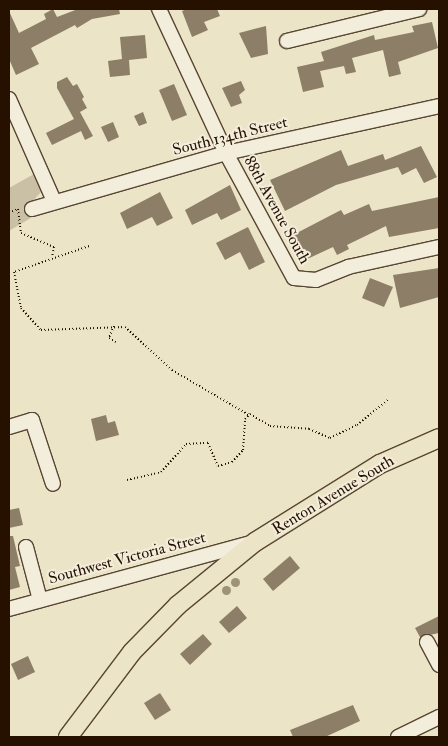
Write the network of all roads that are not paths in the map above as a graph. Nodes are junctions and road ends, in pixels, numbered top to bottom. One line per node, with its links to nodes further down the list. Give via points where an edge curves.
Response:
1 (159, 9): 7 (street, 88th Avenue South)
2 (419, 9): 3 (street)
3 (385, 12): 4 (street)
4 (287, 41)
5 (439, 106): 7 (street, South 134th Street)
6 (10, 108): 8 (street)
7 (226, 153): 8 (street, South 134th Street); 10 (street, 88th Avenue South, via 289,272 301,281)
8 (54, 201): 9 (street, South 134th Street)
9 (25, 209)
10 (439, 246)
11 (9, 427): 13 (street, via 32,420)
12 (439, 438): 14 (main road, Renton Avenue South, via 380,464)
13 (53, 484)
14 (255, 542): 16 (street, Southwest Victoria Street); 21 (main road, Renton Avenue South, via 178,605 132,652)
15 (26, 547): 16 (street)
16 (40, 600): 17 (street, Southwest Victoria Street)
17 (9, 609)
18 (428, 642): 19 (street)
19 (439, 665)
20 (439, 717): 22 (street)
21 (68, 737)
22 (398, 737)

